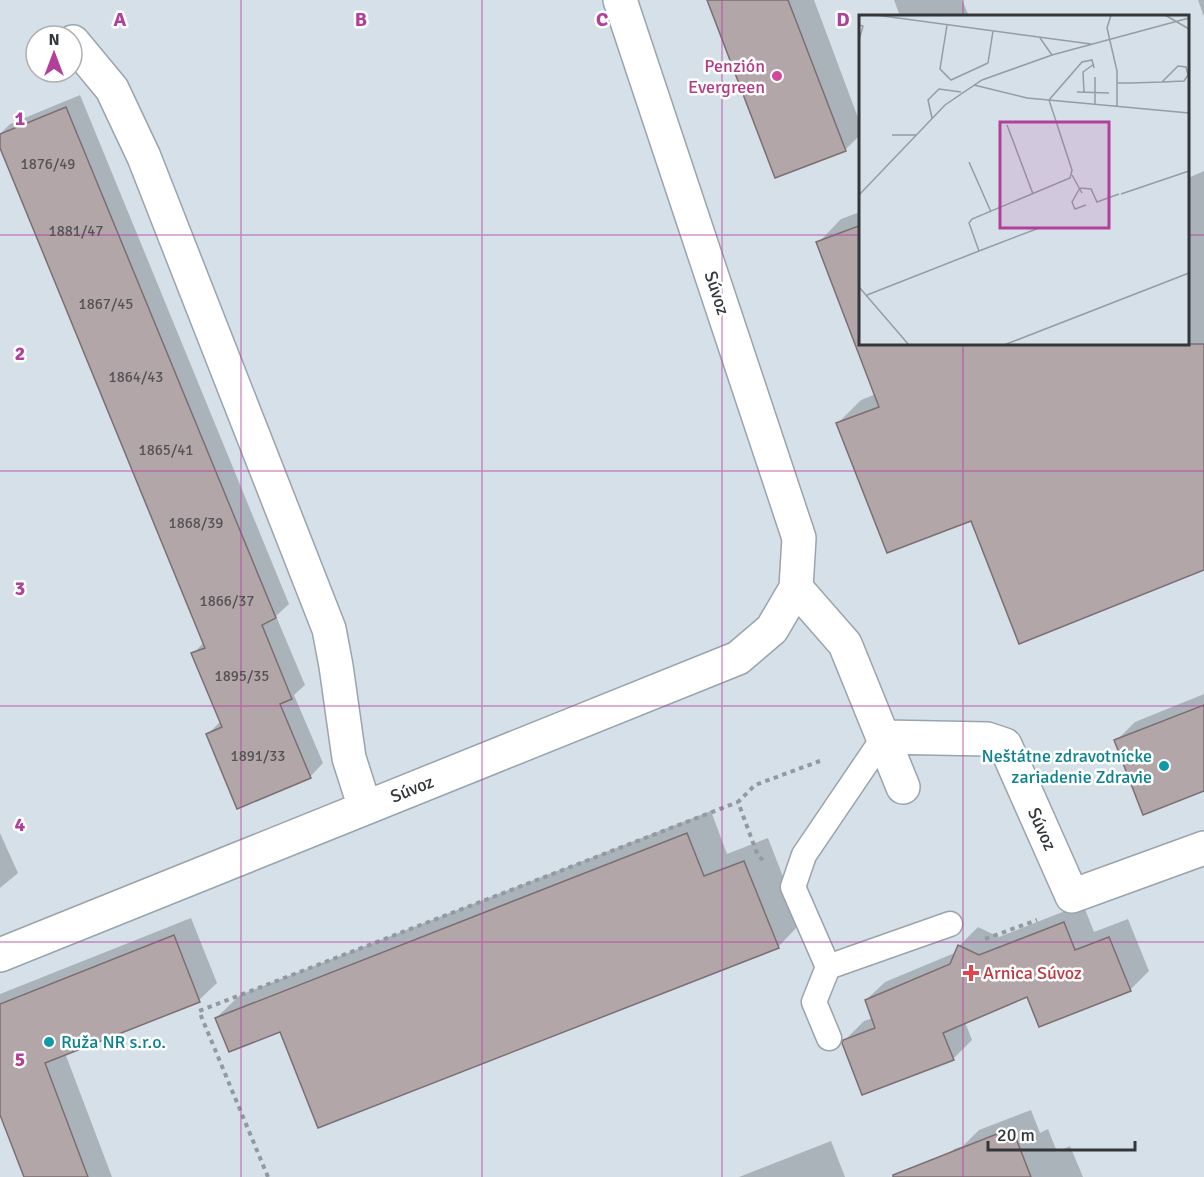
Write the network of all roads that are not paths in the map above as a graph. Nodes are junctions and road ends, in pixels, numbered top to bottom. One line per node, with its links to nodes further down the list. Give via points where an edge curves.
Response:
1 (620, 0): 3 (street, Súvoz, via 798,538)
2 (84, 54): 6 (street, via 112,89 144,157 329,629 349,758)
3 (796, 588): 4 (street, via 845,644); 6 (street, Súvoz, via 772,629 738,658)
4 (884, 737): 5 (street); 7 (street, Súvoz, via 987,739 1005,745 1072,896); 10 (lane, via 804,855 793,887)
5 (903, 787)
6 (365, 808): 9 (street, Súvoz)
7 (1204, 848)
8 (950, 924): 10 (lane)
9 (0, 955)
10 (828, 968): 11 (lane, via 814,1002)
11 (829, 1038)

